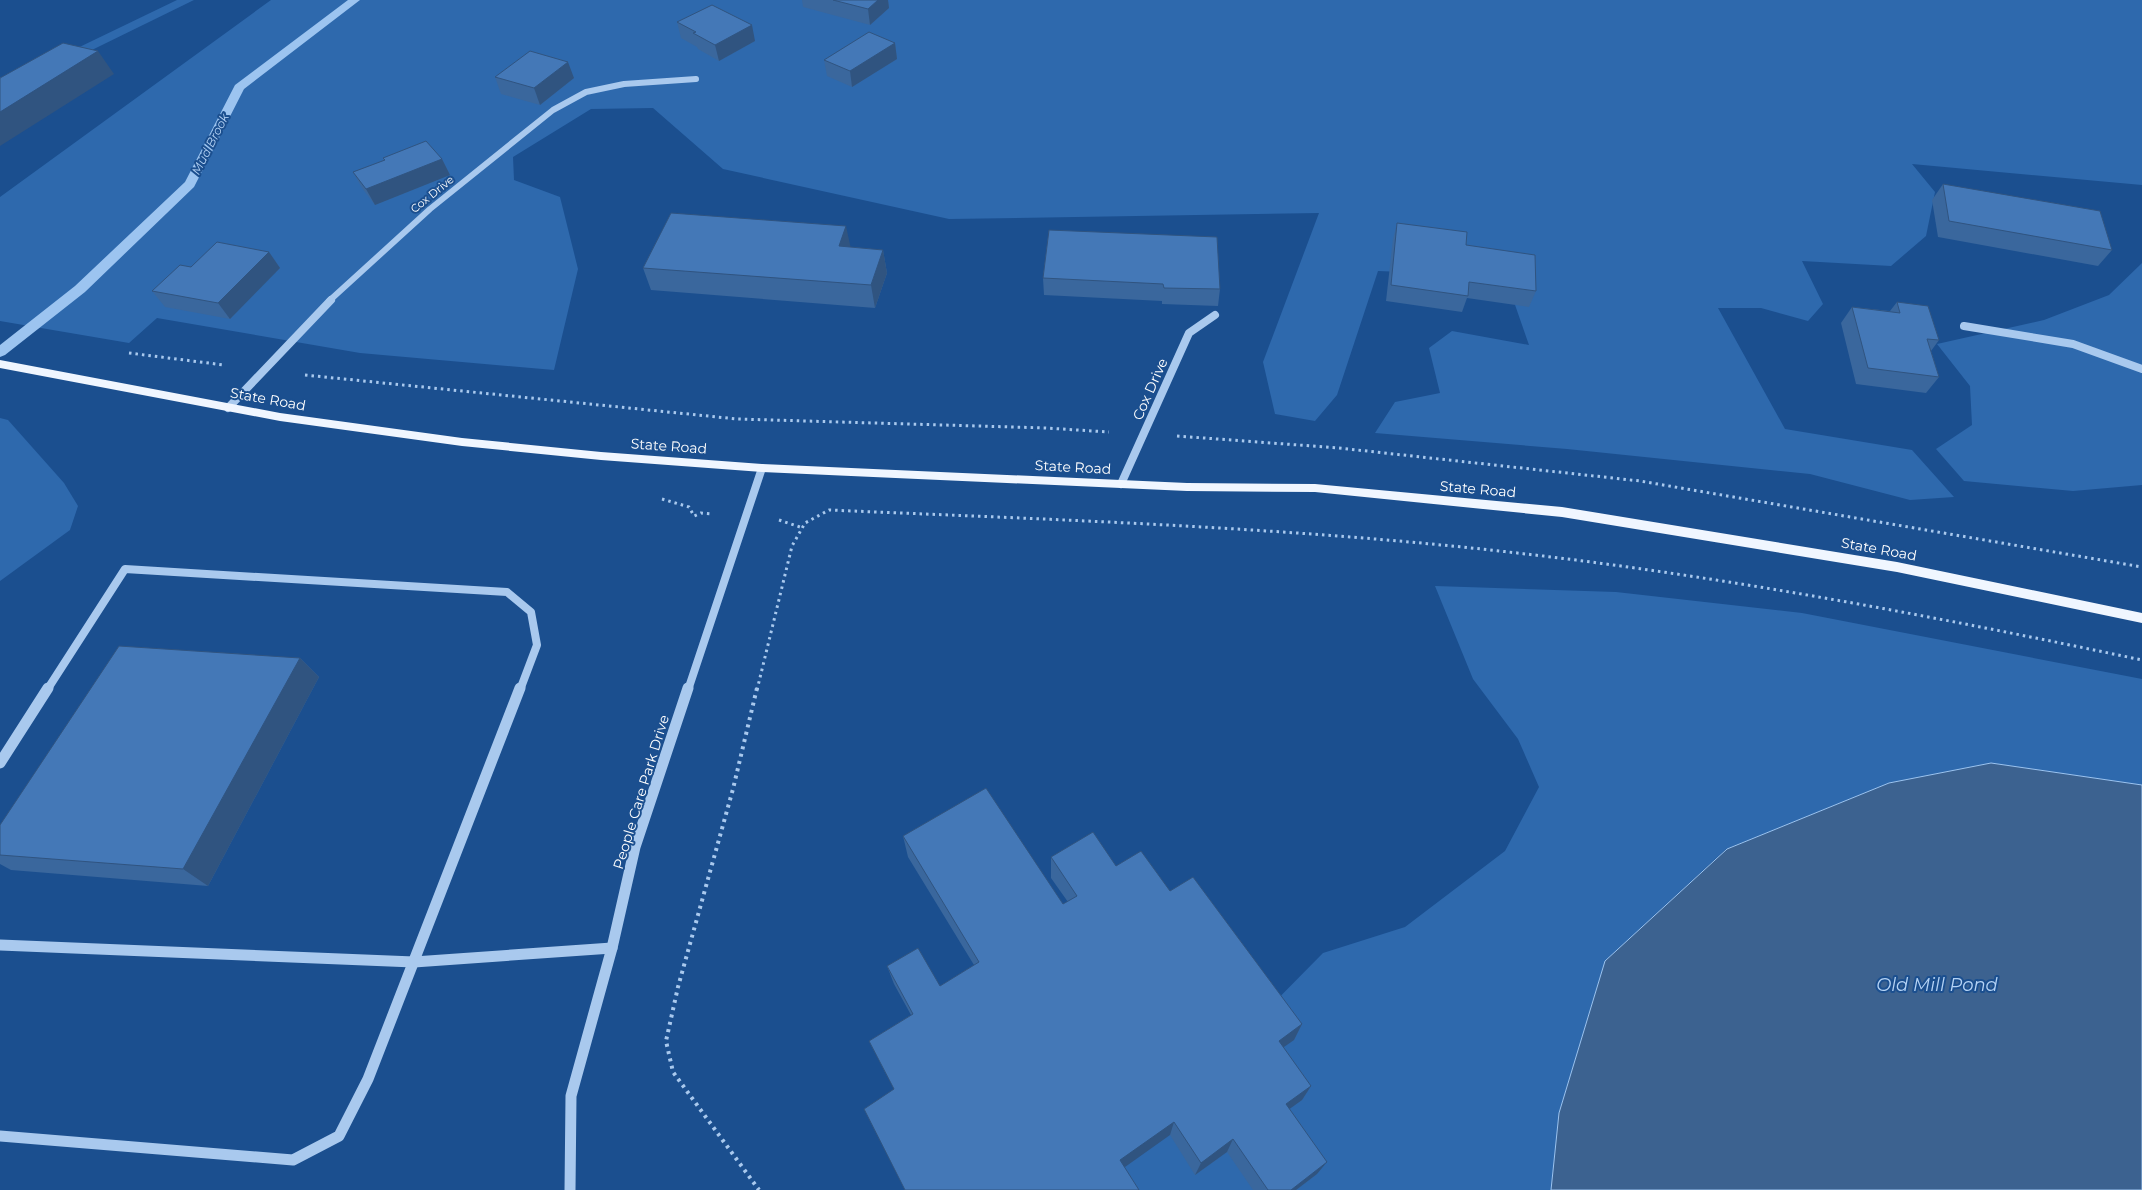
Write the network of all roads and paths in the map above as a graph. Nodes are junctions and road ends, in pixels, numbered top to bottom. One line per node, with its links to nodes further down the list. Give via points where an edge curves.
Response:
1 (696, 79): 6 (street, Cox Drive, via 624,84 586,92 553,110 430,209 343,286)
2 (1215, 315): 8 (street, Cox Drive, via 1189,333)
3 (1964, 326): 5 (street, via 2073,344)
4 (0, 364): 6 (main road, State Road)
5 (2142, 369)
6 (228, 408): 7 (main road, State Road, via 462,442)
7 (762, 468): 8 (main road, State Road); 17 (street, People Care Park Drive, via 635,847)
8 (1121, 484): 13 (main road, State Road, via 1315,488 1562,512 1897,566)
9 (662, 499): 10 (path, via 689,507 694,516)
10 (701, 513)
11 (784, 520): 12 (path)
12 (800, 527): 14 (path, via 812,516 829,510 1314,534 1507,552 1788,591 1990,627); 21 (path, via 792,546 733,789 666,1041 673,1072)
13 (2142, 618)
14 (2142, 660)
15 (0, 763): 18 (street, via 124,569 507,592 531,612 537,645)
16 (0, 945): 18 (lane)
17 (612, 948): 18 (street); 20 (street, People Care Park Drive, via 571,1096)
18 (414, 962): 19 (street, via 368,1079 339,1136 293,1160)
19 (0, 1136)
20 (570, 1190)
21 (759, 1190)

